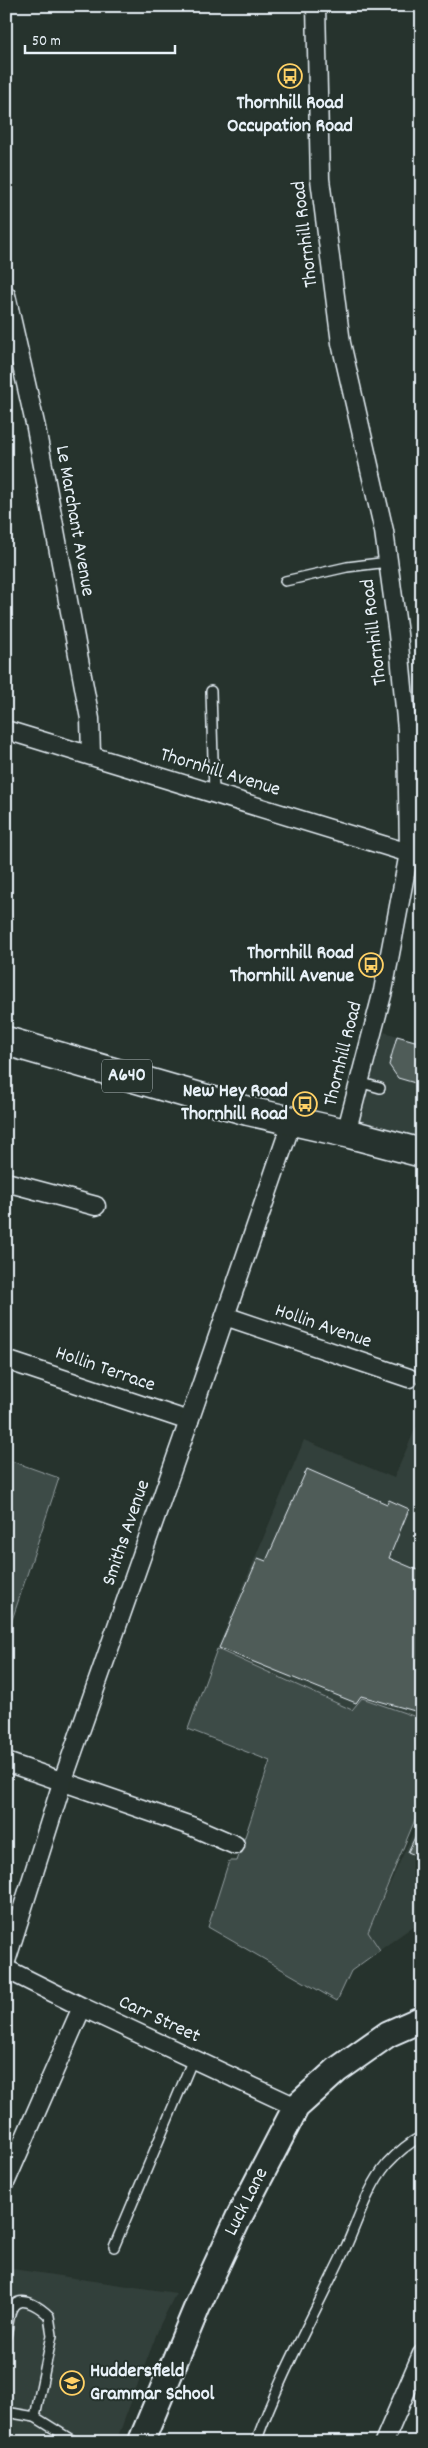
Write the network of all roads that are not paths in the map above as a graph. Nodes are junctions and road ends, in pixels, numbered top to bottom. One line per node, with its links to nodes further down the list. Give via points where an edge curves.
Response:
1 (316, 6): 3 (street, Thornhill Road, via 320,179 341,343 384,531)
2 (6, 294): 8 (street, Le Marchant Avenue, via 36,428 90,719)
3 (388, 562): 4 (lane, via 347,567); 6 (street, Thornhill Road)
4 (285, 581)
5 (211, 691): 9 (lane)
6 (415, 728): 10 (street, Thornhill Road)
7 (6, 730): 8 (street, Thornhill Avenue)
8 (91, 755): 9 (street, Thornhill Avenue)
9 (214, 793): 10 (street, Thornhill Avenue)
10 (415, 855): 12 (street, Thornhill Road)
11 (6, 1041): 14 (highway, A640)
12 (359, 1082): 13 (lane); 15 (street, Thornhill Road)
13 (380, 1088)
14 (292, 1121): 15 (highway, A640); 19 (street, Smiths Avenue)
15 (346, 1132): 16 (highway, A640)
16 (422, 1153)
17 (6, 1182): 18 (street)
18 (96, 1206)
19 (225, 1316): 21 (street, Hollin Avenue); 22 (street, Smiths Avenue)
20 (6, 1360): 22 (street, Hollin Terrace)
21 (409, 1378)
22 (190, 1421): 24 (street, Smiths Avenue)
23 (6, 1762): 24 (street)
24 (63, 1780): 25 (street, via 192,1826); 26 (street, Smiths Avenue)
25 (235, 1845)
26 (6, 1961)
27 (6, 1969): 28 (street, Carr Street)
28 (82, 2007): 30 (street, Carr Street); 33 (street)
29 (422, 2019): 31 (street, Luck Lane, via 388,2034 337,2070)
30 (193, 2059): 31 (street, Carr Street); 34 (lane)
31 (296, 2107): 40 (street, Luck Lane, via 238,2218)
32 (422, 2136): 41 (lane, via 407,2144 386,2165 370,2192 277,2387)
33 (7, 2175)
34 (114, 2247)
35 (6, 2336): 38 (lane, via 14,2305 21,2302 35,2305 49,2316 52,2335)
36 (422, 2354): 42 (street)
37 (6, 2412): 38 (lane)
38 (35, 2417): 39 (lane)
39 (75, 2442)
40 (141, 2442)
41 (256, 2442)
42 (384, 2442)

